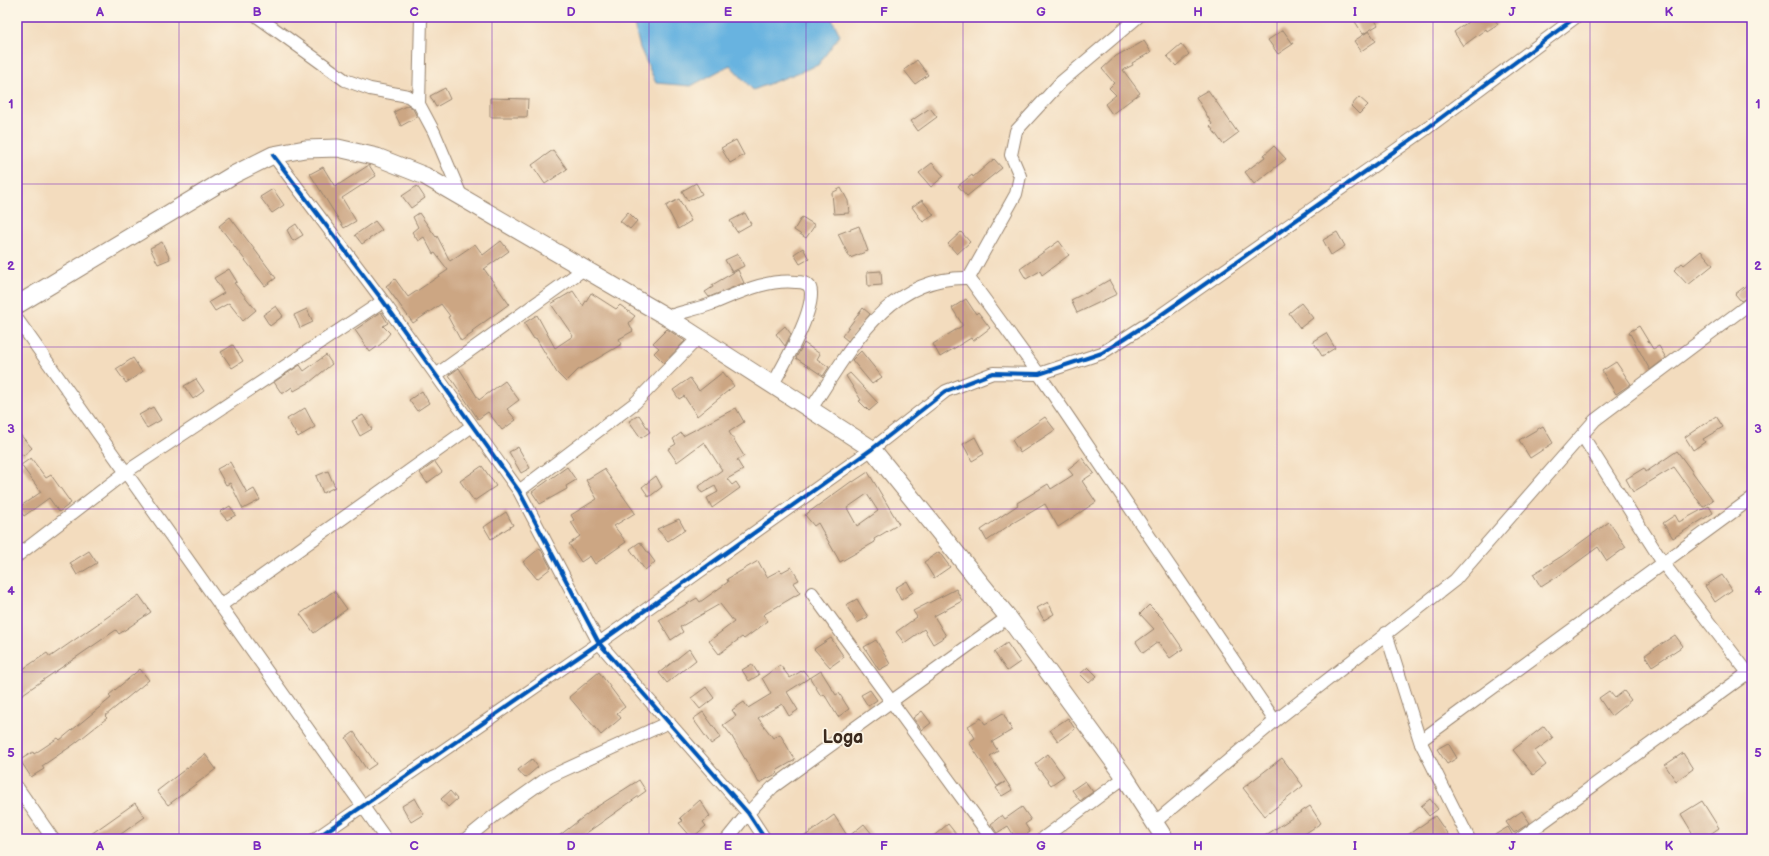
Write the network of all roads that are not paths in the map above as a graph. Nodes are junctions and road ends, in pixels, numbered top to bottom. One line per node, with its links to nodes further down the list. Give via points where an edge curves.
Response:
1 (258, 17): 5 (street, via 345,80 370,89 408,96)
2 (421, 17): 5 (street)
3 (1138, 17): 9 (street, via 1062,82 1016,131 1011,155 1020,176 1016,194)
4 (1576, 17): 16 (street, via 1426,129 1158,317 1102,353)
5 (419, 104): 7 (street)
6 (273, 155): 7 (main road, via 305,149 344,149 377,157 425,176); 10 (street); 12 (main road, via 233,175)
7 (462, 198): 8 (main road)
8 (584, 269): 13 (main road); 17 (street)
9 (969, 278): 16 (street); 19 (street, via 954,277 907,292 886,308 862,332)
10 (383, 301): 17 (street); 23 (street)
11 (1752, 302): 21 (street, via 1595,420)
12 (17, 305)
13 (667, 317): 15 (main road); 18 (street, via 758,286 782,280 804,282 810,287 811,293 805,321)
14 (17, 318): 23 (street)
15 (699, 337): 18 (main road); 24 (street, via 635,403)
16 (1039, 374): 22 (street, via 993,373 946,391); 35 (street)
17 (436, 375): 20 (street)
18 (772, 386): 19 (main road)
19 (811, 409): 22 (main road)
20 (472, 426): 24 (street); 29 (street)
21 (1582, 435): 27 (street); 31 (street, via 1455,580)
22 (872, 449): 30 (main road); 32 (street)
23 (126, 472): 26 (street); 29 (street)
24 (519, 491): 32 (street)
25 (1752, 498): 27 (street)
26 (17, 556)
27 (1663, 563): 33 (street); 37 (street)
28 (812, 593): 34 (street)
29 (220, 606): 40 (street)
30 (1008, 617): 34 (street); 38 (main road)
31 (1386, 633): 35 (street); 37 (street)
32 (600, 643): 36 (street); 40 (street)
33 (1751, 673): 53 (street)
34 (892, 702): 41 (street, via 773,787); 49 (street)
35 (1275, 721): 42 (street)
36 (669, 722): 41 (street); 46 (street, via 549,777)
37 (1420, 741): 52 (street)
38 (1125, 777): 42 (main road); 50 (street)
39 (17, 786): 43 (street)
40 (363, 807): 44 (street); 45 (street)
41 (748, 813): 47 (street); 48 (street)
42 (1154, 823): 51 (main road)
43 (54, 839)
44 (315, 839)
45 (386, 839)
46 (466, 839)
47 (727, 839)
48 (765, 839)
49 (992, 839)
50 (1042, 839)
51 (1165, 839)
52 (1469, 839)
53 (1520, 839)

